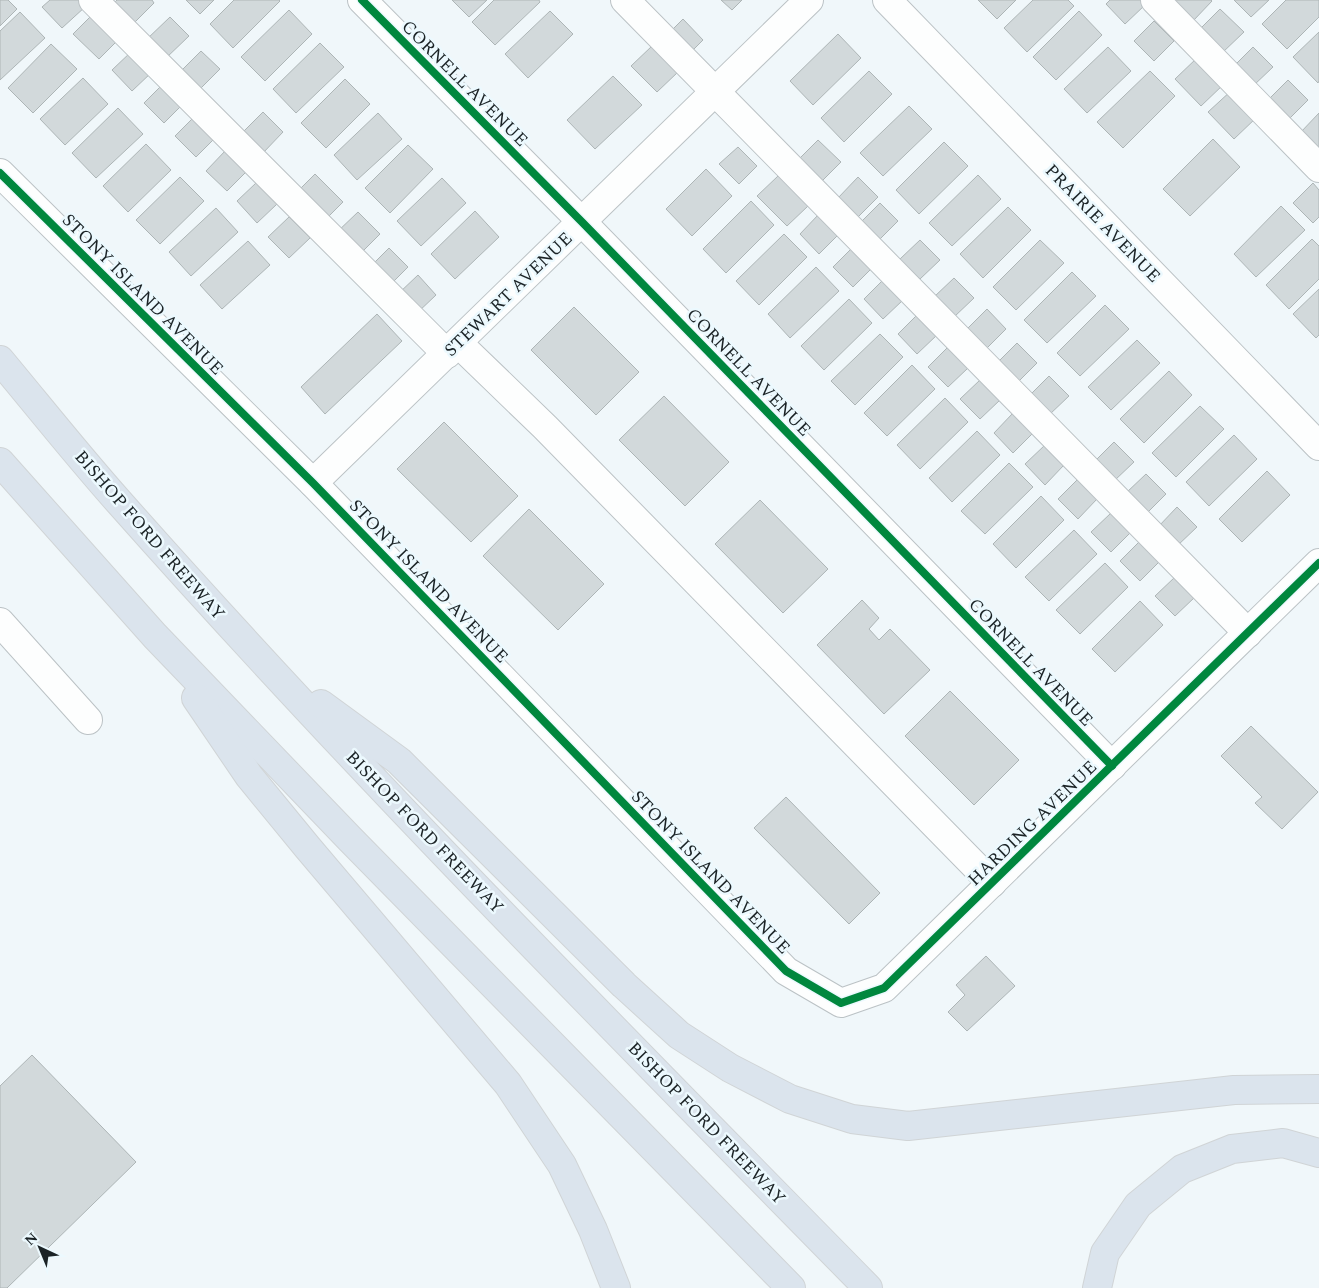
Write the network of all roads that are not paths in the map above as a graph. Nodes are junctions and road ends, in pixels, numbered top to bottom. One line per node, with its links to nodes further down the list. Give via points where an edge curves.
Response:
1 (93, 0): 11 (street)
2 (362, 0): 10 (street, CORNELL AVENUE)
3 (625, 0): 7 (street)
4 (809, 0): 7 (street, STEWART AVENUE)
5 (887, 0): 13 (street, PRAIRIE AVENUE)
6 (1154, 0): 8 (street)
7 (715, 92): 10 (street, STEWART AVENUE); 18 (street)
8 (1319, 168)
9 (0, 173): 15 (street, STONY ISLAND AVENUE)
10 (582, 222): 11 (street, STEWART AVENUE); 22 (street, CORNELL AVENUE)
11 (452, 348): 15 (street, STEWART AVENUE); 23 (street, via 545,428)
12 (0, 360): 20 (highway, BISHOP FORD FREEWAY, via 117,500)
13 (1319, 446)
14 (0, 462): 19 (highway)
15 (314, 483): 24 (street, STONY ISLAND AVENUE, via 786,971)
16 (1319, 563): 18 (street, HARDING AVENUE)
17 (0, 622): 21 (street)
18 (1248, 633): 22 (street, HARDING AVENUE)
19 (155, 636): 27 (highway, via 249,776 508,1084 562,1165); 28 (highway)
20 (265, 664): 25 (highway, via 399,761 678,1035 730,1068 790,1099 852,1119 908,1126 1234,1090); 29 (highway, BISHOP FORD FREEWAY, via 564,978)
21 (88, 720)
22 (1112, 766): 23 (street, HARDING AVENUE)
23 (992, 883): 24 (street, HARDING AVENUE, via 884,988)
24 (841, 1004)
25 (1319, 1089)
26 (1319, 1153): 30 (highway, via 1283,1143 1232,1149 1182,1169 1138,1205 1105,1254)
27 (616, 1288)
28 (791, 1288)
29 (868, 1288)
30 (1097, 1288)

